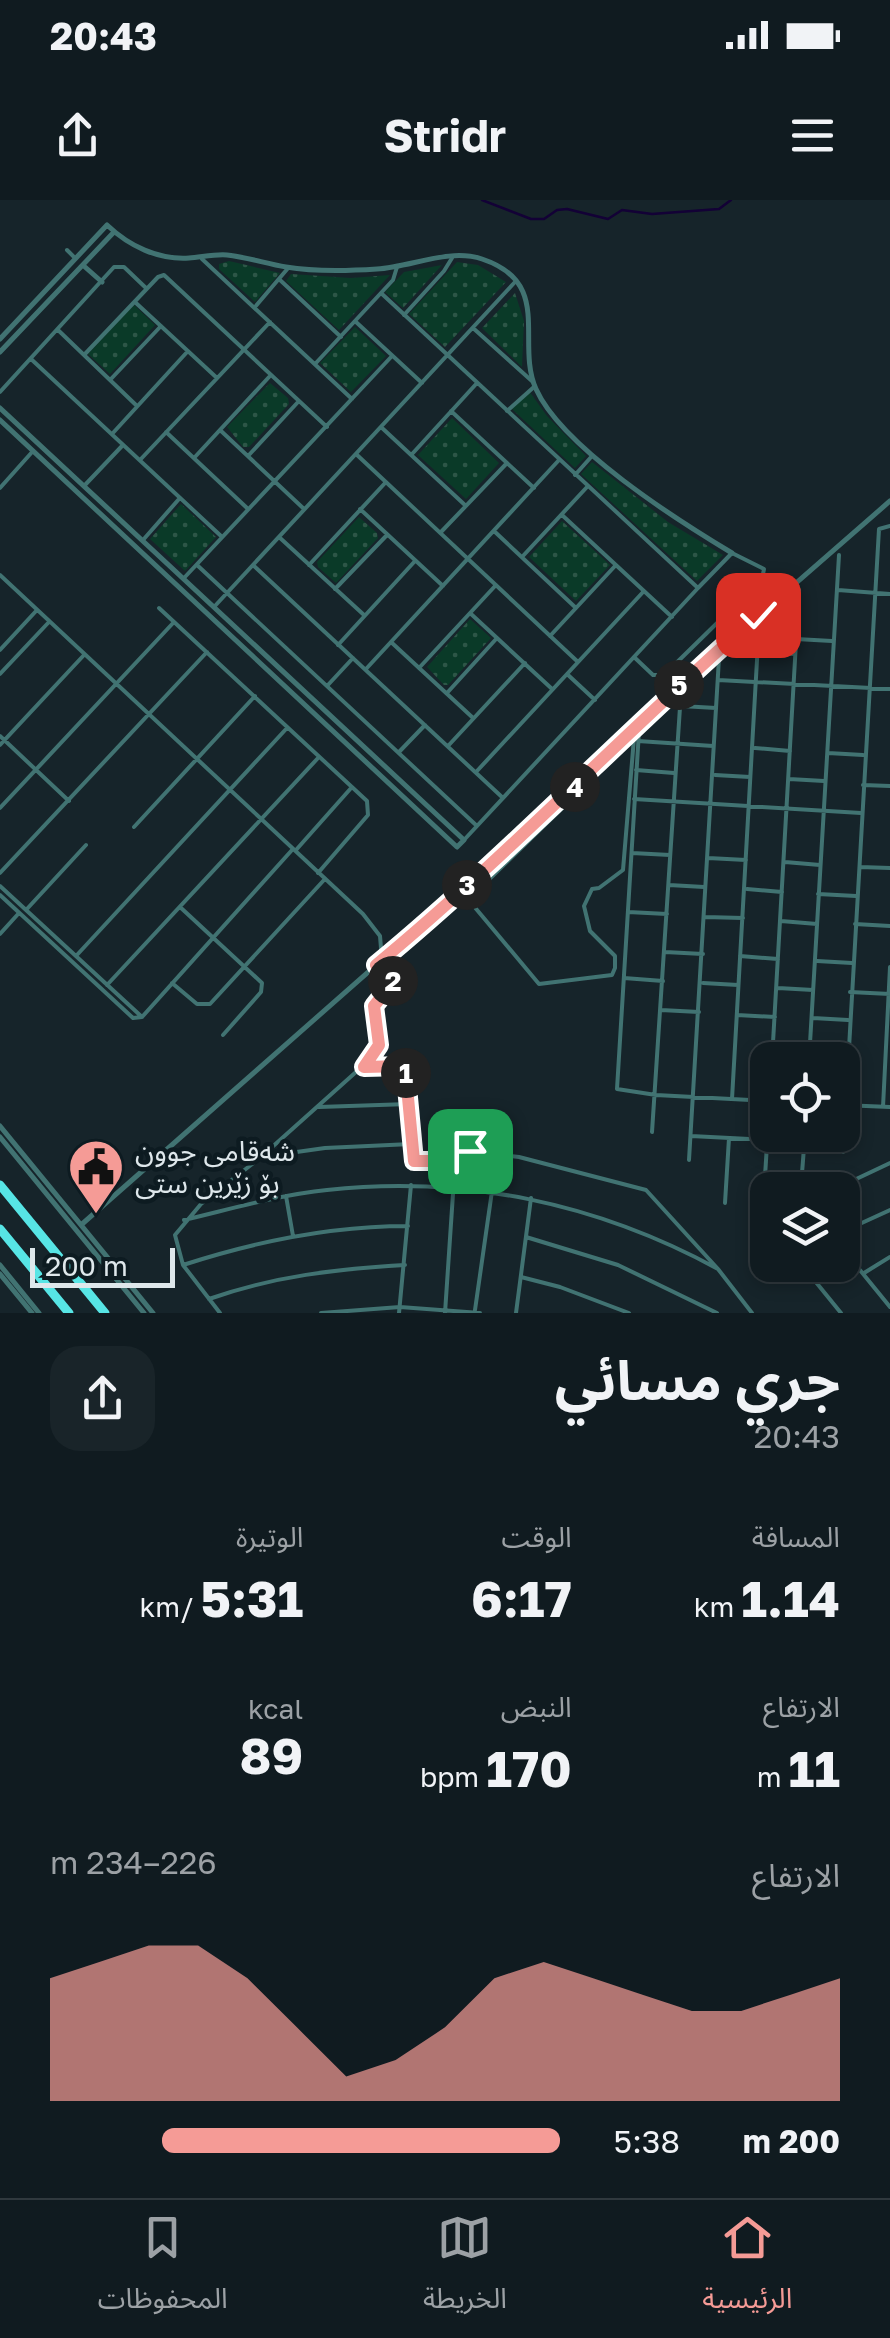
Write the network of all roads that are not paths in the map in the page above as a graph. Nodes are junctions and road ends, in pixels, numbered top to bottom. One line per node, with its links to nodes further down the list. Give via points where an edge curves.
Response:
1 (114, 232): 3 (street, via 159,255); 5 (street, via 107,225); 6 (street)
2 (67, 250): 5 (street)
3 (200, 257): 8 (street, via 224,254); 15 (street)
4 (453, 257): 7 (street); 11 (street, via 491,262); 16 (street)
5 (75, 258): 17 (street)
6 (84, 266): 10 (street); 20 (street)
7 (397, 267): 8 (street); 13 (street)
8 (289, 268): 9 (street)
9 (280, 280): 15 (street); 24 (street)
10 (102, 282): 12 (street, via 122,266); 23 (street)
11 (516, 282): 22 (street); 39 (street, via 530,313)
12 (147, 289): 14 (street); 26 (street, via 168,276)
13 (380, 293): 16 (street); 18 (street)
14 (135, 302): 21 (street); 30 (street)
15 (255, 308): 19 (street)
16 (404, 315): 29 (street)
17 (18, 319): 20 (street); 25 (street)
18 (355, 321): 24 (street); 31 (street)
19 (270, 322): 26 (street); 33 (street)
20 (25, 326): 27 (street)
21 (161, 326): 28 (street); 36 (street)
22 (473, 328): 29 (street); 39 (street)
23 (58, 330): 30 (street); 32 (street)
24 (340, 337): 33 (street)
25 (0, 339)
26 (243, 350): 34 (street); 35 (street)
27 (0, 352)
28 (188, 352): 35 (street); 43 (street)
29 (448, 355): 37 (street); 38 (street)
30 (84, 356): 36 (street)
31 (392, 356): 37 (street); 41 (street)
32 (31, 359): 40 (street); 52 (street)
33 (314, 364): 41 (street)
34 (270, 376): 42 (street); 50 (street)
35 (217, 378): 51 (street)
36 (110, 380): 43 (street)
37 (422, 383): 49 (street)
38 (478, 383): 45 (street); 46 (street)
39 (534, 384): 45 (street); 57 (street, via 558,420)
40 (0, 392)
41 (352, 399): 48 (street)
42 (298, 402): 48 (street); 58 (street)
43 (137, 406): 52 (street)
44 (0, 408): 66 (street)
45 (507, 411): 61 (street)
46 (451, 412): 56 (street); 62 (street)
47 (0, 420): 54 (street)
48 (327, 427): 64 (street)
49 (382, 427): 55 (street); 56 (street)
50 (220, 430): 58 (street); 59 (street)
51 (166, 432): 59 (street); 60 (street)
52 (112, 434): 53 (street)
53 (123, 445): 60 (street); 66 (street)
54 (33, 451): 68 (street); 77 (street)
55 (356, 454): 65 (street); 75 (street)
56 (412, 454): 72 (street)
57 (594, 454): 63 (street); 86 (street, via 643,496)
58 (248, 456): 64 (street)
59 (194, 458): 74 (street)
60 (140, 460): 70 (street)
61 (560, 460): 63 (street); 69 (street)
62 (507, 463): 69 (street); 72 (street)
63 (575, 475): 67 (street)
64 (275, 481): 74 (street); 75 (street)
65 (386, 482): 76 (street); 81 (street)
66 (84, 486): 73 (street)
67 (588, 486): 78 (street); 101 (street)
68 (0, 488)
69 (534, 488): 80 (street)
70 (180, 498): 83 (street); 85 (street)
71 (890, 501): 217 (street, via 719,649)
72 (466, 506): 81 (street)
73 (107, 507): 77 (street); 85 (street)
74 (249, 509): 83 (street)
75 (304, 509): 84 (street)
76 (360, 509): 82 (street); 94 (street)
77 (100, 514): 120 (street)
78 (562, 514): 88 (street); 92 (street)
79 (890, 526): 107 (street, via 879,530)
80 (494, 531): 88 (street); 89 (street)
81 (440, 533): 89 (street)
82 (386, 535): 90 (street); 102 (street)
83 (222, 537): 91 (street)
84 (279, 537): 93 (street); 94 (street)
85 (143, 540): 96 (street)
86 (732, 553): 101 (street); 132 (street, via 761,567 762,579 664,675 653,675)
87 (839, 556): 104 (street)
88 (522, 557): 111 (street)
89 (468, 559): 98 (street); 100 (street)
90 (415, 561): 100 (street); 114 (street)
91 (197, 564): 96 (street); 106 (street)
92 (616, 564): 105 (street); 111 (street)
93 (253, 565): 106 (street); 126 (street)
94 (309, 565): 102 (street)
95 (0, 575): 97 (street)
96 (184, 578): 109 (street)
97 (5, 580): 99 (street); 112 (street)
98 (496, 585): 113 (street); 121 (street)
99 (0, 586)
100 (443, 586): 125 (street)
101 (698, 588): 115 (street)
102 (336, 589): 114 (street)
103 (799, 590): 123 (street)
104 (838, 590): 107 (street); 124 (street)
105 (644, 592): 115 (street); 135 (street)
106 (227, 593): 109 (street); 145 (street)
107 (875, 593): 108 (street); 147 (street)
108 (890, 594)
109 (214, 607): 119 (street)
110 (160, 608): 117 (street)
111 (576, 608): 121 (street)
112 (37, 610): 116 (street); 127 (street)
113 (470, 612): 122 (street); 137 (street)
114 (364, 615): 126 (street)
115 (672, 617): 132 (street)
116 (49, 621): 130 (street); 139 (street)
117 (174, 622): 128 (street); 143 (street)
118 (760, 625): 129 (street)
119 (238, 629): 120 (street); 158 (street)
120 (232, 636): 161 (street)
121 (550, 636): 135 (street)
122 (498, 638): 136 (street); 151 (street)
123 (796, 640): 124 (street); 131 (street)
124 (834, 641): 146 (street)
125 (391, 642): 137 (street); 138 (street)
126 (338, 645): 133 (street)
127 (0, 650)
128 (207, 652): 152 (street); 156 (street)
129 (758, 652): 131 (street); 142 (street)
130 (84, 654): 143 (street); 163 (street)
131 (795, 654): 144 (street)
132 (634, 657): 153 (street)
133 (352, 658): 138 (street); 145 (street)
134 (720, 658): 141 (street)
135 (578, 662): 140 (street)
136 (525, 663): 148 (street); 157 (street)
137 (420, 668): 151 (street)
138 (366, 669): 159 (street)
139 (0, 674)
140 (567, 674): 148 (street); 153 (street)
141 (718, 680): 142 (street); 155 (street)
142 (756, 682): 144 (street); 168 (street)
143 (116, 684): 156 (street); 175 (street)
144 (794, 684): 146 (street); 169 (street)
145 (328, 686): 170 (street)
146 (831, 686): 147 (street); 171 (street)
147 (869, 688): 149 (street); 172 (street)
148 (552, 689): 177 (street)
149 (890, 689)
150 (680, 692): 154 (street)
151 (446, 693): 157 (street)
152 (255, 696): 160 (street); 174 (street)
153 (594, 700): 187 (street)
154 (680, 706): 155 (street); 165 (street)
155 (716, 708): 167 (street)
156 (149, 715): 174 (street); 189 (street)
157 (474, 718): 166 (street)
158 (341, 725): 161 (street); 200 (street)
159 (425, 725): 166 (street); 170 (street)
160 (288, 727): 173 (street); 186 (street)
161 (335, 732): 200 (street, via 457,846)
162 (639, 732): 164 (street)
163 (2, 741): 175 (street)
164 (638, 741): 165 (street); 176 (street)
165 (676, 744): 167 (street); 178 (street)
166 (448, 746): 177 (street)
167 (714, 746): 179 (street)
168 (752, 748): 169 (street); 180 (street)
169 (790, 751): 181 (street)
170 (398, 752): 198 (street)
171 (828, 753): 172 (street); 182 (street)
172 (865, 755): 183 (street)
173 (320, 756): 185 (street); 197 (street)
174 (197, 760): 186 (street); 199 (street)
175 (36, 770): 189 (street); 192 (street)
176 (636, 770): 178 (street); 188 (street)
177 (476, 772): 187 (street)
178 (674, 772): 190 (street)
179 (712, 775): 180 (street); 191 (street)
180 (750, 777): 193 (street)
181 (788, 779): 182 (street); 194 (street)
182 (826, 782): 195 (street)
183 (864, 785): 184 (street); 196 (street)
184 (890, 786)
185 (352, 787): 202 (street); 212 (street, via 367,801 368,815)
186 (230, 791): 197 (street); 239 (street)
187 (503, 798): 198 (street)
188 (634, 800): 190 (street); 203 (street)
189 (69, 801): 211 (street)
190 (672, 801): 191 (street); 204 (street)
191 (710, 804): 193 (street); 205 (street)
192 (0, 808)
193 (750, 808): 194 (street); 206 (street)
194 (788, 810): 195 (street); 207 (street)
195 (825, 812): 196 (street); 208 (street)
196 (862, 813): 209 (street)
197 (262, 820): 202 (street); 224 (street)
198 (477, 826): 200 (street)
199 (134, 827)
200 (464, 840)
201 (86, 846): 225 (street)
202 (294, 850): 212 (street); 236 (street)
203 (632, 853): 204 (street); 226 (street)
204 (670, 856): 214 (street)
205 (708, 858): 206 (street); 216 (street)
206 (746, 860): 218 (street)
207 (784, 862): 208 (street); 219 (street)
208 (820, 865): 220 (street)
209 (859, 866): 210 (street); 222 (street)
210 (890, 868)
211 (0, 873)
212 (318, 873): 213 (street)
213 (325, 879): 243 (street, via 376,928); 245 (street)
214 (668, 884): 216 (street); 228 (street)
215 (0, 886): 225 (street)
216 (706, 887): 229 (street)
217 (462, 889): 223 (street); 243 (street)
218 (745, 889): 219 (street); 230 (street)
219 (782, 892): 231 (street)
220 (818, 894): 222 (street); 232 (street)
221 (0, 896): 227 (street)
222 (856, 896): 233 (street)
223 (470, 898): 223 (street, via 539,984 612,975 615,956 590,931 584,906 592,889 623,870 634,738)
224 (180, 907): 236 (street); 251 (street)
225 (26, 910): 239 (street)
226 (628, 912): 228 (street); 247 (street)
227 (20, 913): 235 (street); 260 (street, via 134,1019)
228 (666, 914): 237 (street)
229 (705, 917): 230 (street); 238 (street)
230 (743, 918): 240 (street)
231 (780, 921): 232 (street); 241 (street)
232 (816, 924): 242 (street)
233 (855, 924): 234 (street); 244 (street)
234 (890, 926)
235 (0, 934)
236 (213, 937): 245 (street); 249 (street)
237 (664, 952): 238 (street); 248 (street)
238 (703, 954): 250 (street)
239 (76, 956): 251 (street)
240 (740, 956): 241 (street); 252 (street)
241 (778, 958): 253 (street)
242 (814, 960): 244 (street); 254 (street)
243 (379, 963): 268 (street, via 393,982 374,1006 379,1045); 301 (street)
244 (852, 963): 255 (street)
245 (245, 965): 249 (street, via 206,1006); 264 (street, via 262,989)
246 (890, 967): 256 (street)
247 (624, 978): 248 (street); 269 (street, via 618,1089)
248 (663, 981): 257 (street)
249 (172, 983): 260 (street)
250 (701, 983): 252 (street); 258 (street)
251 (108, 986): 260 (street)
252 (738, 986): 259 (street)
253 (777, 988): 254 (street); 261 (street)
254 (813, 990): 262 (street)
255 (850, 992): 256 (street); 263 (street)
256 (889, 994): 275 (street)
257 (661, 1010): 258 (street); 269 (street)
258 (699, 1012): 270 (street)
259 (736, 1014): 261 (street); 271 (street)
260 (142, 1017)
261 (774, 1017): 265 (street)
262 (812, 1018): 263 (street); 266 (street)
263 (848, 1020): 267 (street)
264 (222, 1035)
265 (773, 1042)
266 (811, 1042)
267 (847, 1042)
268 (364, 1067): 273 (street, via 405,1066); 276 (street)
269 (656, 1094): 270 (street); 278 (street)
270 (694, 1096): 271 (street); 279 (street)
271 (732, 1099): 272 (street)
272 (750, 1100)
273 (409, 1104): 276 (street); 283 (street)
274 (860, 1106): 275 (street)
275 (887, 1107)
276 (315, 1108): 285 (street)
277 (0, 1126): 301 (street)
278 (652, 1132)
279 (691, 1136): 281 (street); 286 (street)
280 (0, 1137): 323 (street)
281 (729, 1138): 282 (street); 297 (street)
282 (750, 1139)
283 (412, 1144): 285 (street); 287 (street, via 414,1161)
284 (456, 1154): 287 (street); 288 (street); 311 (street, via 518,1156 646,1190)
285 (262, 1157): 299 (street)
286 (689, 1160)
287 (433, 1161): 288 (street)
288 (456, 1162): 293 (street)
289 (890, 1163): 290 (street)
290 (860, 1177)
291 (0, 1185): 322 (highway)
292 (411, 1185): 293 (street); 295 (street); 302 (street)
293 (454, 1187): 294 (street); 319 (street)
294 (492, 1191): 296 (street); 327 (street)
295 (286, 1196): 299 (street); 304 (street)
296 (531, 1198): 305 (street); 311 (street, via 645,1233)
297 (725, 1203)
298 (890, 1210): 300 (street)
299 (184, 1220): 308 (street, via 175,1235)
300 (860, 1224)
301 (82, 1225): 324 (street)
302 (408, 1226): 304 (street); 309 (street)
303 (0, 1229): 321 (highway)
304 (292, 1236): 308 (street)
305 (526, 1238): 314 (street); 330 (street, via 618,1265)
306 (890, 1257): 312 (street)
307 (0, 1265): 320 (street)
308 (183, 1265): 316 (street)
309 (405, 1265): 316 (street, via 312,1272); 318 (street)
310 (860, 1268): 312 (street)
311 (718, 1269): 331 (street)
312 (864, 1273): 317 (street)
313 (0, 1274): 320 (street)
314 (521, 1277): 328 (street); 329 (street)
315 (816, 1282): 332 (street)
316 (209, 1299): 325 (street)
317 (890, 1308): 333 (street)
318 (400, 1310): 319 (street); 326 (street)
319 (445, 1311): 327 (street)
320 (36, 1313)
321 (69, 1313)
322 (105, 1313)
323 (144, 1313)
324 (153, 1313)
325 (220, 1313)
326 (321, 1313)
327 (478, 1313)
328 (516, 1313)
329 (629, 1313)
330 (717, 1313)
331 (752, 1313)
332 (841, 1313)
333 (883, 1313)

